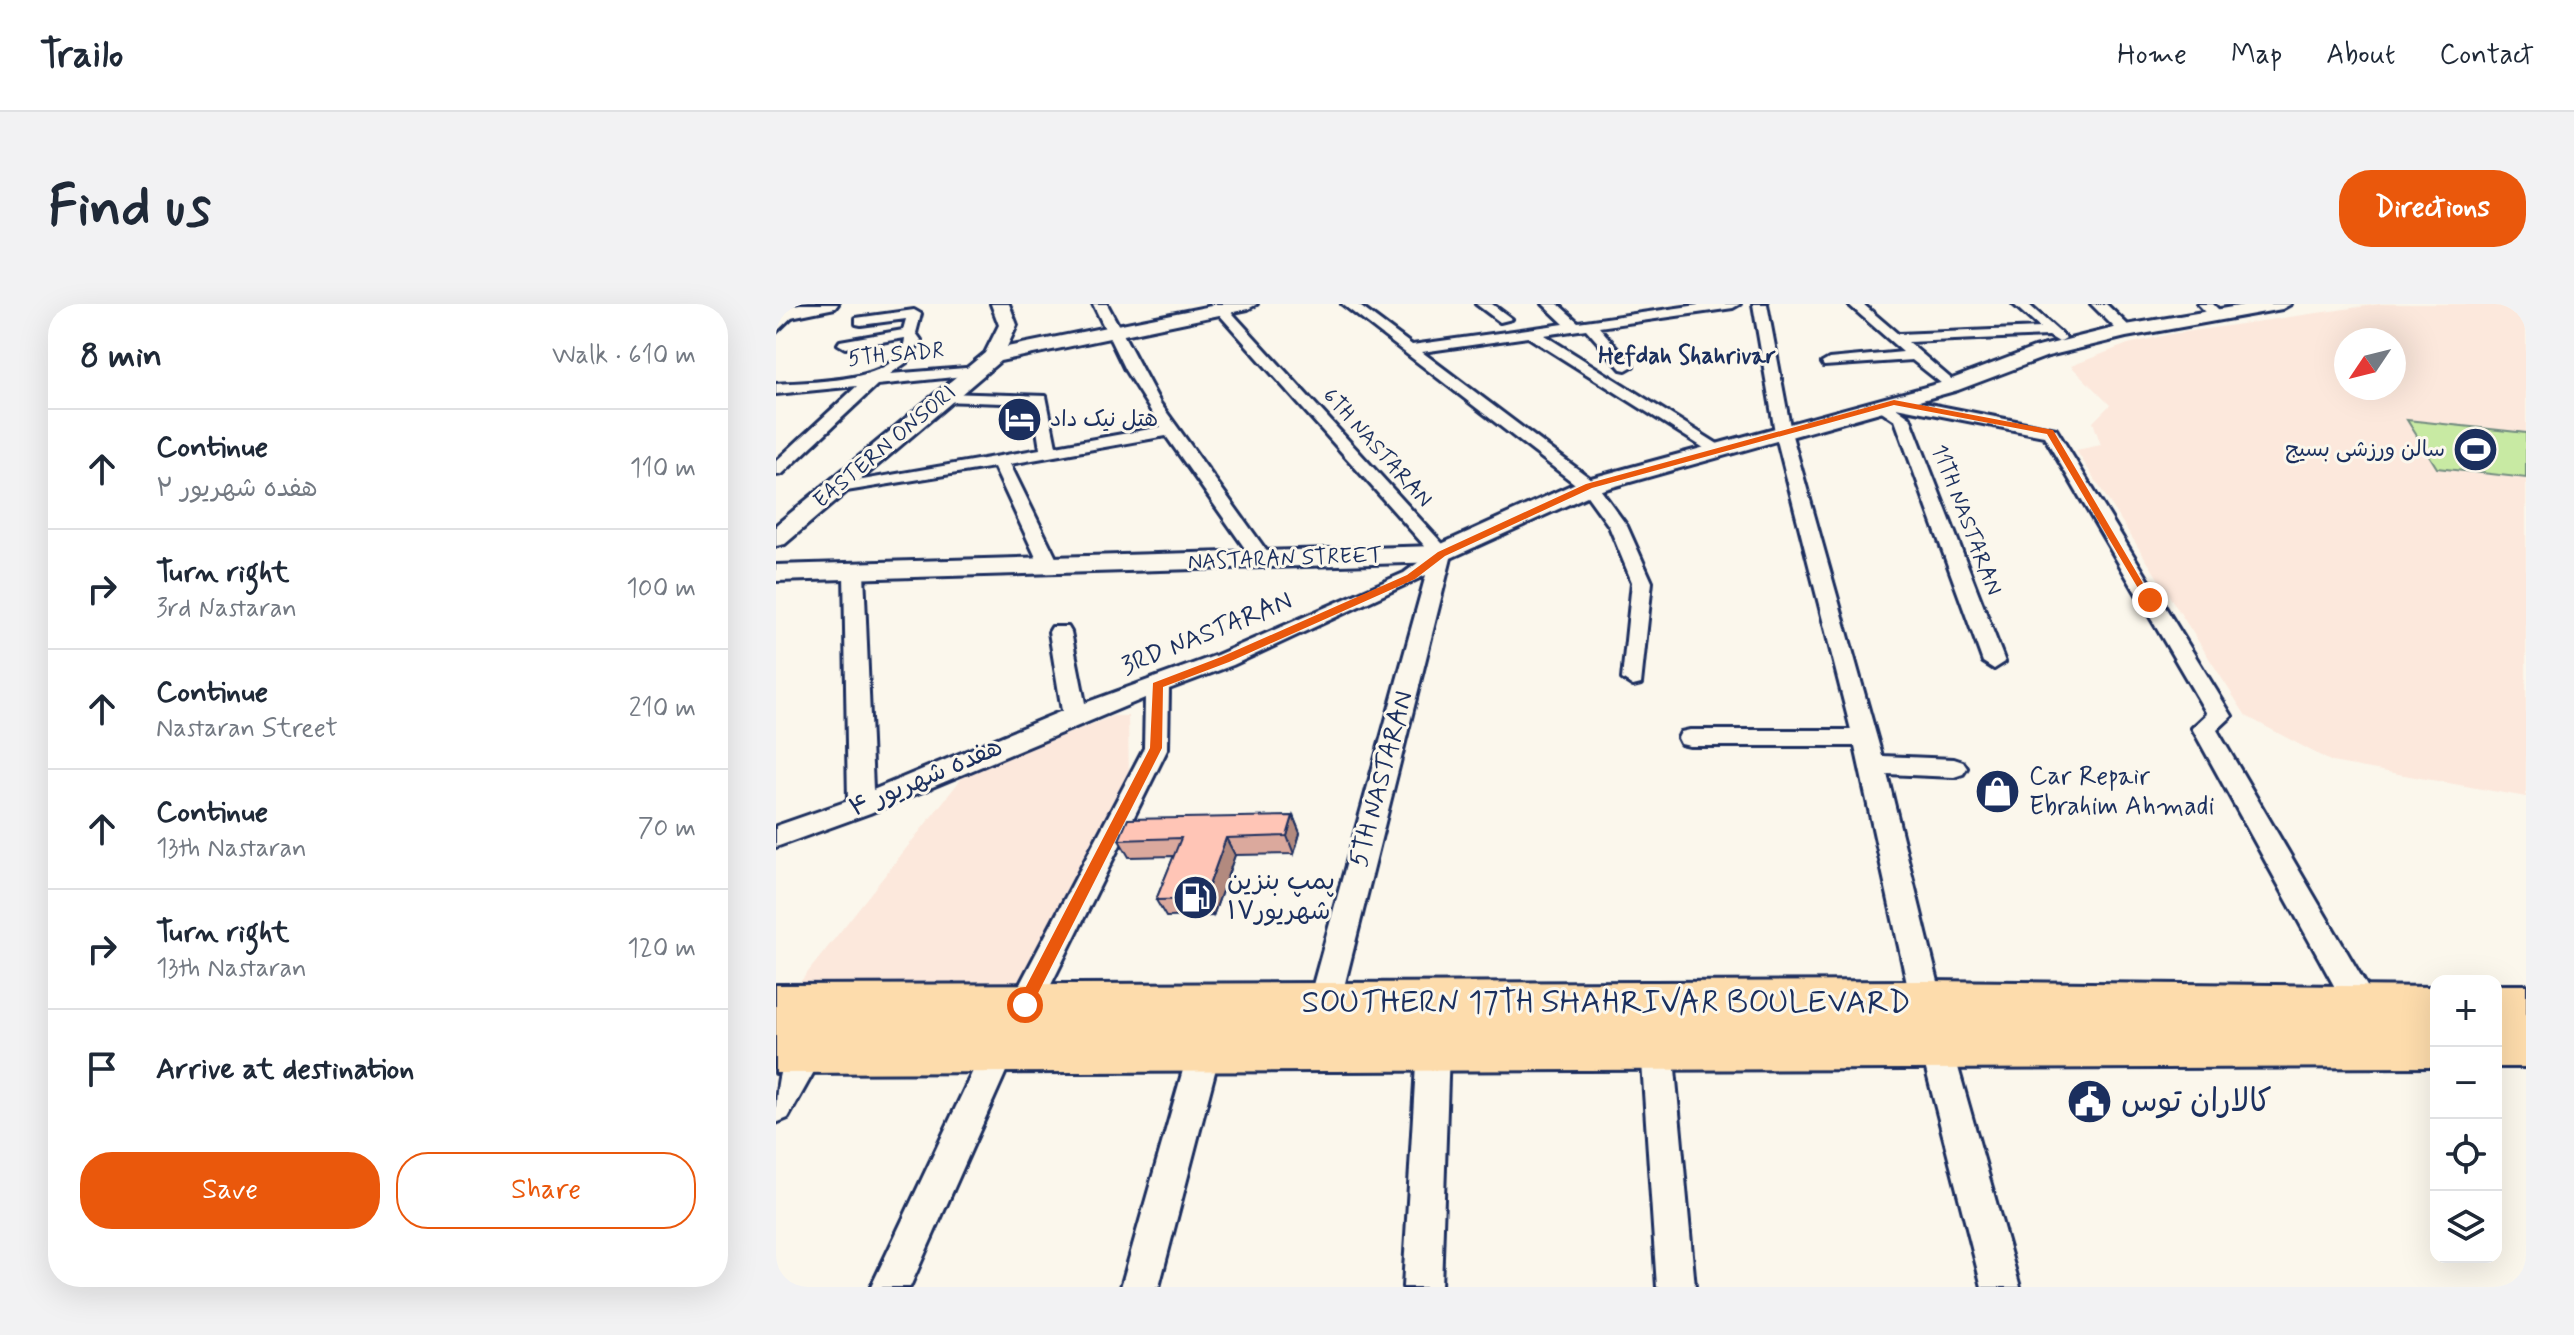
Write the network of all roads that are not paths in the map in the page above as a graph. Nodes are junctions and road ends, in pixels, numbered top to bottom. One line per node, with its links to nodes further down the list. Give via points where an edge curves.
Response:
1 (829, 304): 17 (street)
2 (874, 304): 21 (street, 5TH SADR)
3 (1000, 304): 34 (street, via 1008,325)
4 (1100, 304): 25 (street)
5 (1248, 304): 16 (street)
6 (1349, 304): 30 (street)
7 (1483, 304): 20 (street)
8 (1550, 304): 22 (street)
9 (1633, 304): 19 (street)
10 (1725, 304): 19 (street)
11 (1760, 304): 43 (street)
12 (1855, 304): 28 (street)
13 (2020, 304): 29 (street)
14 (2098, 304): 24 (street)
15 (2282, 304): 18 (street, NASTARAN STREET)
16 (1219, 307): 25 (street); 51 (street, 6TH NASTARAN)
17 (784, 309): 23 (street)
18 (2210, 309): 24 (street, NASTARAN STREET)
19 (1649, 316): 22 (street)
20 (1505, 319)
21 (861, 321): 26 (street, via 914,313); 31 (street, 5TH SADR)
22 (1583, 326): 27 (street); 35 (street)
23 (776, 328)
24 (2126, 331): 29 (street, NASTARAN STREET)
25 (1111, 332): 34 (street); 42 (street)
26 (909, 333): 31 (street); 36 (street, via 914,340 902,359)
27 (1533, 334): 30 (street); 44 (street)
28 (1896, 338): 29 (street); 32 (street)
29 (2060, 339): 38 (street, NASTARAN STREET)
30 (1408, 350): 48 (street)
31 (838, 354): 37 (street, 5TH SADR)
32 (1916, 355): 33 (street); 38 (street)
33 (1829, 363)
34 (985, 364): 36 (street, 5TH SADR); 40 (street, EASTERN ONSORI)
35 (1626, 366)
36 (875, 378): 37 (street, 5TH SADR); 47 (street)
37 (819, 384): 39 (street)
38 (1951, 386): 41 (street, NASTARAN STREET)
39 (776, 389)
40 (944, 398): 45 (street, via 1040,399); 49 (street, EASTERN ONSORI)
41 (1888, 404): 43 (street, NASTARAN STREET); 58 (street, 11TH NASTARAN, via 1902,417); 74 (street, via 2050,432 2220,716 2204,728)
42 (1174, 430): 45 (street); 52 (street)
43 (1783, 432): 44 (street, NASTARAN STREET); 63 (street)
44 (1715, 450): 48 (street, NASTARAN STREET)
45 (1049, 452): 46 (street)
46 (1000, 461): 49 (street); 53 (street)
47 (776, 470)
48 (1589, 486): 51 (street, NASTARAN STREET); 59 (street, via 1618,526 1642,582)
49 (834, 490): 50 (street, EASTERN ONSORI)
50 (776, 538)
51 (1442, 554): 52 (street, NASTARAN STREET); 56 (street, 5TH NASTARAN)
52 (1263, 560): 53 (street, NASTARAN STREET)
53 (1050, 566): 54 (street, NASTARAN STREET)
54 (854, 572): 55 (street, NASTARAN STREET); 66 (street)
55 (776, 573)
56 (1422, 580): 60 (street, 3RD NASTARAN); 68 (street, 5TH NASTARAN)
57 (1060, 632): 61 (street)
58 (1994, 662)
59 (1633, 679)
60 (1157, 685): 61 (street, 3RD NASTARAN); 69 (street, via 1156,748)
61 (1075, 715): 66 (street, هفده شهریور ۴)
62 (1690, 738): 63 (street)
63 (1865, 738): 64 (street)
64 (1872, 764): 65 (street); 75 (street)
65 (1954, 768)
66 (861, 806): 67 (street, هفده شهریور ۴)
67 (776, 837)
68 (1324, 1003): 69 (main road, SOUTHERN 17TH SHAHRIVAR BOULEVARD); 75 (main road, SOUTHERN 17TH SHAHRIVAR BOULEVARD)
69 (1025, 1005): 70 (main road, SOUTHERN 17TH SHAHRIVAR BOULEVARD)
70 (776, 1006)
71 (2502, 1006): 72 (main road)
72 (2526, 1006)
73 (2430, 1008): 74 (main road, SOUTHERN 17TH SHAHRIVAR BOULEVARD)
74 (2364, 1010): 75 (main road, SOUTHERN 17TH SHAHRIVAR BOULEVARD)
75 (1931, 1024): 76 (main road, SOUTHERN 17TH SHAHRIVAR BOULEVARD); 79 (main road, SOUTHERN 17TH SHAHRIVAR BOULEVARD); 89 (street)
76 (2430, 1044)
77 (2502, 1044): 78 (main road)
78 (2526, 1044)
79 (1657, 1047): 80 (main road, SOUTHERN 17TH SHAHRIVAR BOULEVARD); 88 (street)
80 (1433, 1048): 82 (main road, SOUTHERN 17TH SHAHRIVAR BOULEVARD); 87 (street)
81 (1000, 1049): 82 (main road, SOUTHERN 17TH SHAHRIVAR BOULEVARD); 83 (main road, SOUTHERN 17TH SHAHRIVAR BOULEVARD); 85 (street)
82 (1205, 1049): 86 (street)
83 (793, 1050): 84 (street)
84 (776, 1107)
85 (890, 1287)
86 (1140, 1287)
87 (1422, 1287)
88 (1676, 1287)
89 (2001, 1287)

